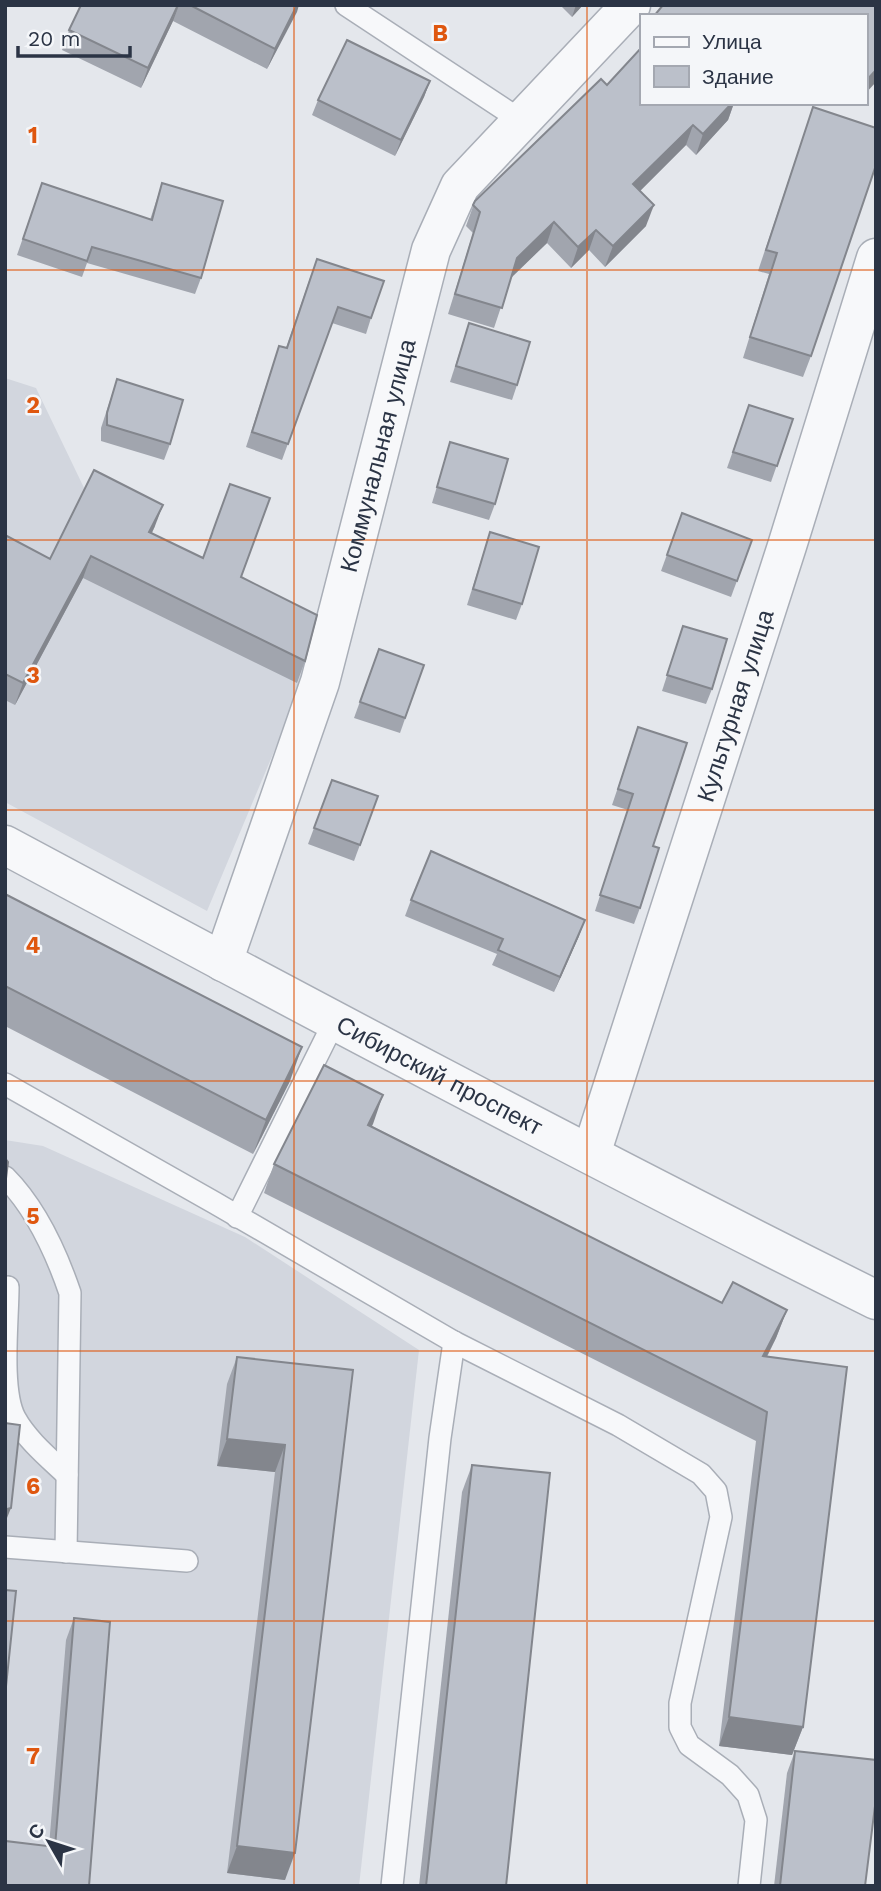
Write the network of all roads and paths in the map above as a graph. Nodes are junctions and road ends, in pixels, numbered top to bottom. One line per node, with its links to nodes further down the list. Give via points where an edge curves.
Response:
1 (346, 5): 3 (lane)
2 (631, 5): 3 (street, Коммунальная улица)
3 (522, 121): 6 (street, Коммунальная улица, via 460,186 431,250 320,682)
4 (876, 258): 9 (street, Культурная улица)
5 (5, 845): 6 (street, Сибирский проспект)
6 (223, 962): 7 (street, Сибирский проспект)
7 (335, 1020): 9 (street, Сибирский проспект); 11 (lane)
8 (5, 1084): 11 (lane)
9 (591, 1154): 13 (street, Сибирский проспект)
10 (5, 1177): 15 (lane, via 18,1190 58,1258 70,1293)
11 (237, 1217): 14 (lane)
12 (8, 1287): 15 (lane, via 6,1390 14,1418)
13 (876, 1300)
14 (454, 1342): 19 (lane); 20 (lane, via 618,1425 701,1474 716,1491 721,1517 680,1703 680,1727 689,1745 730,1774 748,1795 756,1820)
15 (67, 1475): 17 (lane)
16 (5, 1547): 17 (lane)
17 (66, 1552): 18 (lane)
18 (187, 1561)
19 (392, 1886)
20 (749, 1886)

